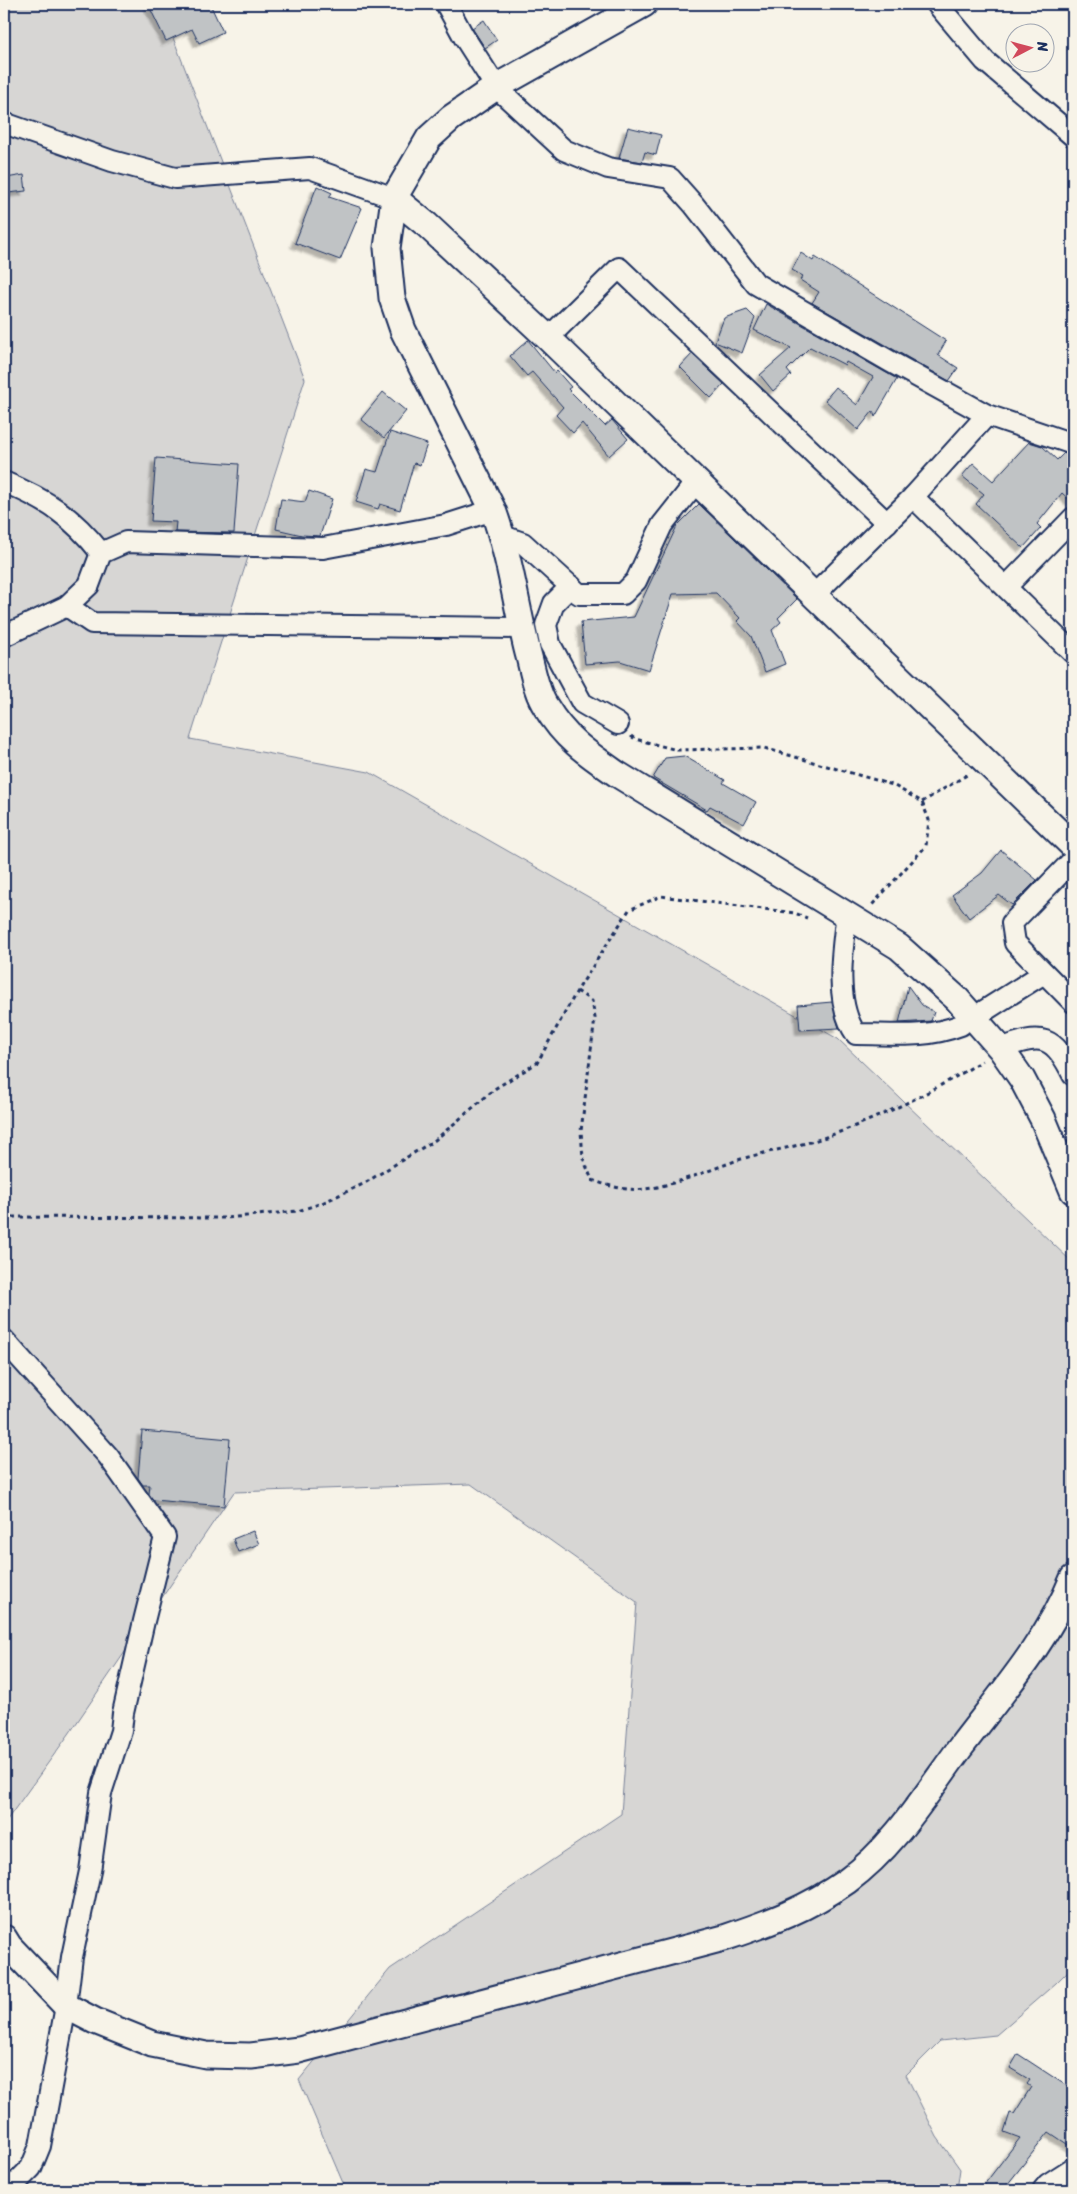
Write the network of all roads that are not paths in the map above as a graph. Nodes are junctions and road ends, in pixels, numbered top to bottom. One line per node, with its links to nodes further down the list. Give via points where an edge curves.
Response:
1 (446, 4): 4 (street)
2 (644, 4): 4 (street)
3 (938, 4): 6 (street, via 985,60)
4 (496, 86): 7 (street, via 429,138); 9 (street, via 564,150 608,168 670,178 756,284)
5 (4, 123): 7 (street, via 112,162 175,178 310,168)
6 (1073, 136)
7 (394, 198): 8 (street); 14 (street, via 387,248 392,298 403,330)
8 (548, 338): 12 (street); 16 (street, via 619,268)
9 (987, 415): 10 (street); 13 (street)
10 (1073, 444)
11 (4, 482): 18 (street, via 58,508)
12 (696, 482): 19 (street, via 662,526 636,582 623,594 580,594); 21 (street)
13 (913, 497): 16 (street); 20 (street)
14 (493, 510): 17 (street); 18 (street, via 446,525 323,548 126,542)
15 (1073, 518): 20 (street)
16 (887, 523): 21 (street)
17 (502, 536): 19 (street, via 524,543); 23 (street)
18 (101, 553): 22 (street, via 89,584)
19 (571, 586): 26 (street, via 554,604 546,625 550,644 582,703)
20 (1006, 587): 25 (street)
21 (813, 596): 27 (street)
22 (66, 606): 23 (street, via 92,623); 24 (street)
23 (521, 628): 29 (street, via 545,706 578,748)
24 (4, 636)
25 (1073, 653)
26 (618, 724)
27 (1073, 846)
28 (1073, 860): 30 (street, via 1012,923 1014,943)
29 (853, 917): 33 (street, via 842,948 841,981 849,1024 856,1034 923,1036); 34 (street, via 899,947 957,999)
30 (1044, 973): 31 (street); 32 (street)
31 (1073, 1002)
32 (984, 1011)
33 (961, 1025)
34 (1001, 1049): 35 (street, via 1025,1039 1050,1042 1063,1054); 36 (street, via 1044,1119)
35 (1073, 1075)
36 (1073, 1191)
37 (4, 1340): 40 (street, via 108,1456 165,1537 121,1730 100,1793)
38 (1073, 1578): 40 (street, via 1038,1644 875,1858 812,1904 773,1922 724,1938 299,2050 251,2056 206,2055 152,2044)
39 (4, 1938): 40 (street)
40 (66, 2006): 42 (street, via 40,2146 31,2168)
41 (1073, 2168): 43 (street)
42 (4, 2190)
43 (1043, 2190)

